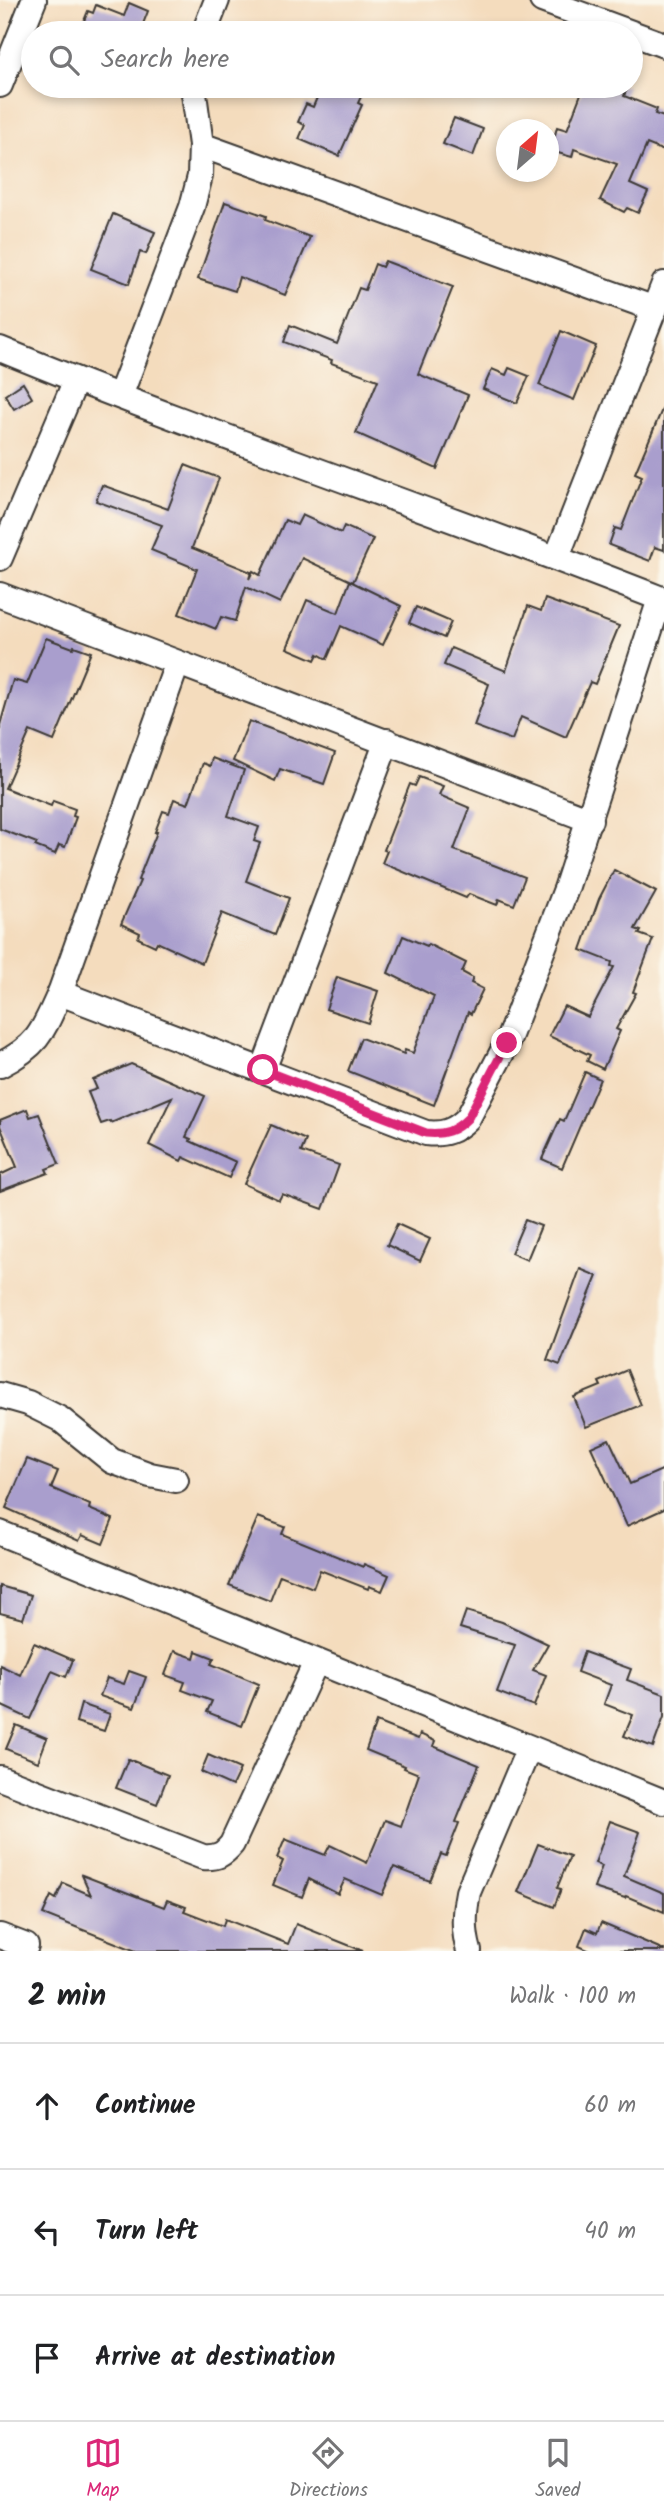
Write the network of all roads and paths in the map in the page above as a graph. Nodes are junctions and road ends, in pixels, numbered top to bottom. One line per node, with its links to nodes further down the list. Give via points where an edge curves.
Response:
1 (34, 0): 4 (street)
2 (217, 0): 5 (street)
3 (542, 0): 6 (street)
4 (26, 21)
5 (209, 21)
6 (599, 21)
7 (21, 32): 10 (street)
8 (643, 37): 9 (street)
9 (664, 45)
10 (0, 85)
11 (195, 98): 12 (street)
12 (201, 145): 14 (street); 17 (street, via 192,207)
13 (664, 284): 14 (street)
14 (655, 309): 18 (street)
15 (0, 349): 16 (street)
16 (76, 380): 17 (street); 19 (street)
17 (120, 396): 18 (street)
18 (557, 557): 21 (street)
19 (0, 558)
20 (0, 595): 22 (street)
21 (662, 600): 24 (street)
22 (177, 664): 23 (street); 25 (street)
23 (387, 741): 24 (street); 27 (street)
24 (590, 820): 27 (street, via 507,1043 459,1127 426,1133)
25 (60, 993): 26 (street, via 38,1039); 27 (street)
26 (0, 1065)
27 (263, 1070)
28 (0, 1395): 29 (street, via 60,1419 112,1461)
29 (176, 1480)
30 (0, 1533): 31 (street)
31 (316, 1662): 32 (street); 33 (street, via 232,1844 215,1858)
32 (528, 1748): 34 (street); 37 (street, via 468,1892 464,1935)
33 (0, 1778)
34 (664, 1802)
35 (0, 1936): 36 (street)
36 (26, 1945)
37 (469, 1951)

